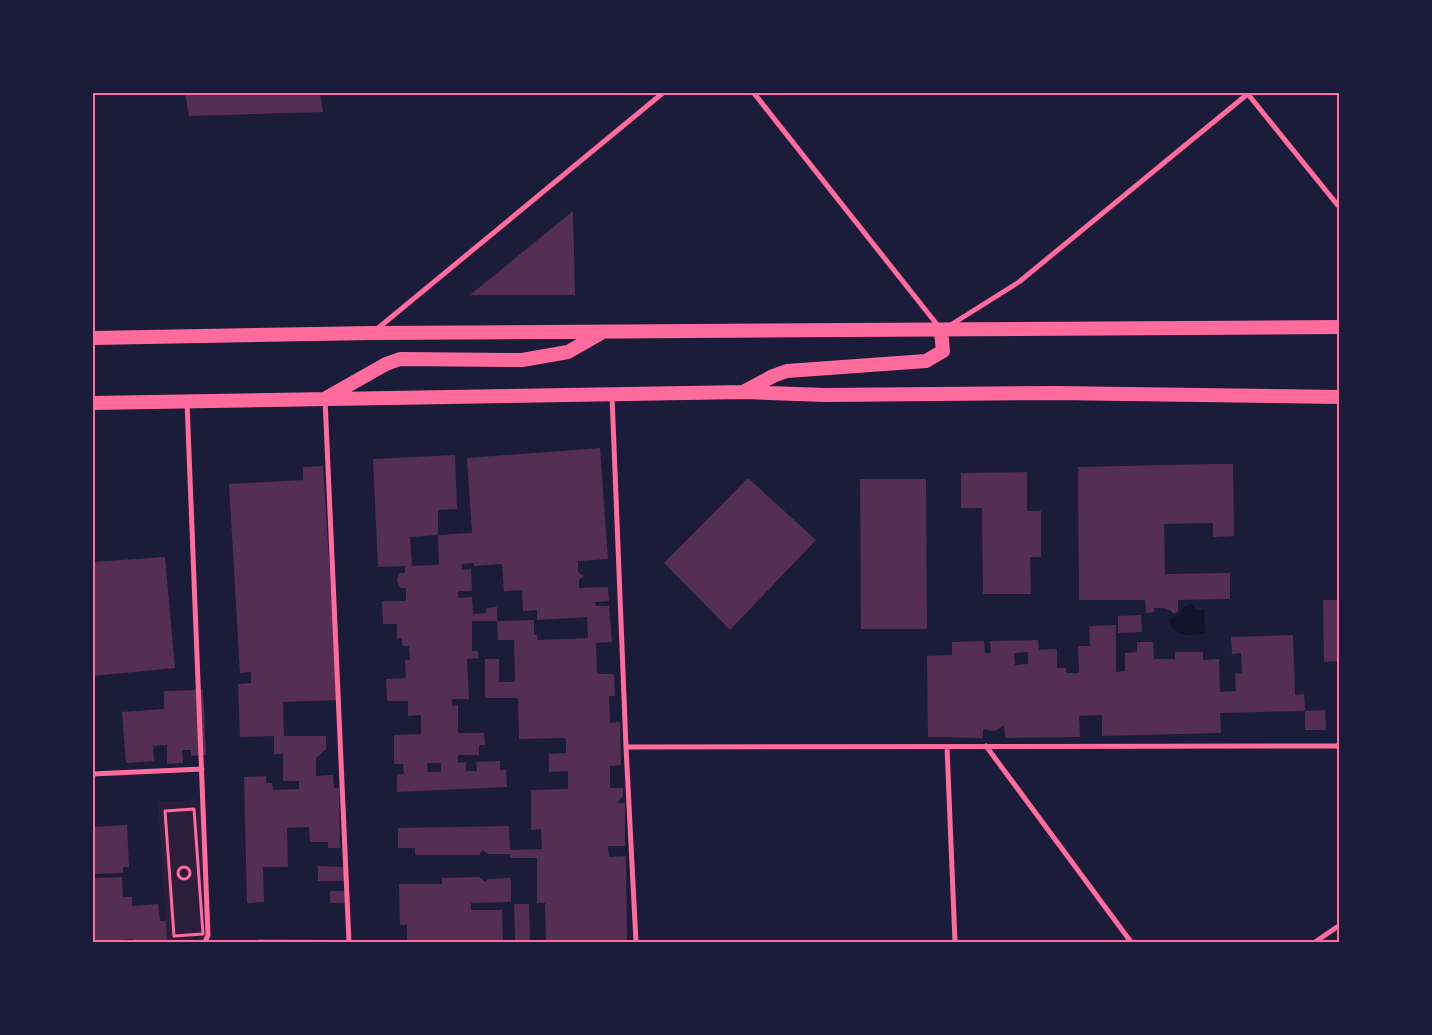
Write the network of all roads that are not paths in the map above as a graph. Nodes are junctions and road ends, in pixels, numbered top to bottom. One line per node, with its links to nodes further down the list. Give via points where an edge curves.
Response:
1 (664, 92): 8 (street)
2 (753, 92): 7 (street)
3 (1248, 93): 4 (street); 7 (street, via 1019,282)
4 (1340, 208)
5 (1340, 327): 7 (highway)
6 (604, 331): 7 (highway); 8 (highway); 13 (highway, via 568,352 522,360 400,359)
7 (941, 331): 10 (highway, via 943,351 926,361 787,371)
8 (373, 332): 9 (highway)
9 (92, 338)
10 (745, 392): 11 (highway); 12 (highway)
11 (612, 393): 13 (highway); 18 (street)
12 (1340, 397)
13 (325, 398): 14 (highway); 24 (street)
14 (187, 401): 15 (highway); 20 (street)
15 (92, 403)
16 (986, 746): 17 (street); 19 (street); 27 (street)
17 (1340, 746)
18 (626, 747): 19 (street); 25 (street)
19 (947, 747): 26 (street)
20 (202, 768): 21 (street); 23 (street, via 208,935)
21 (92, 774)
22 (1340, 925): 28 (street)
23 (205, 942)
24 (349, 942)
25 (636, 942)
26 (956, 942)
27 (1131, 942)
28 (1316, 942)

